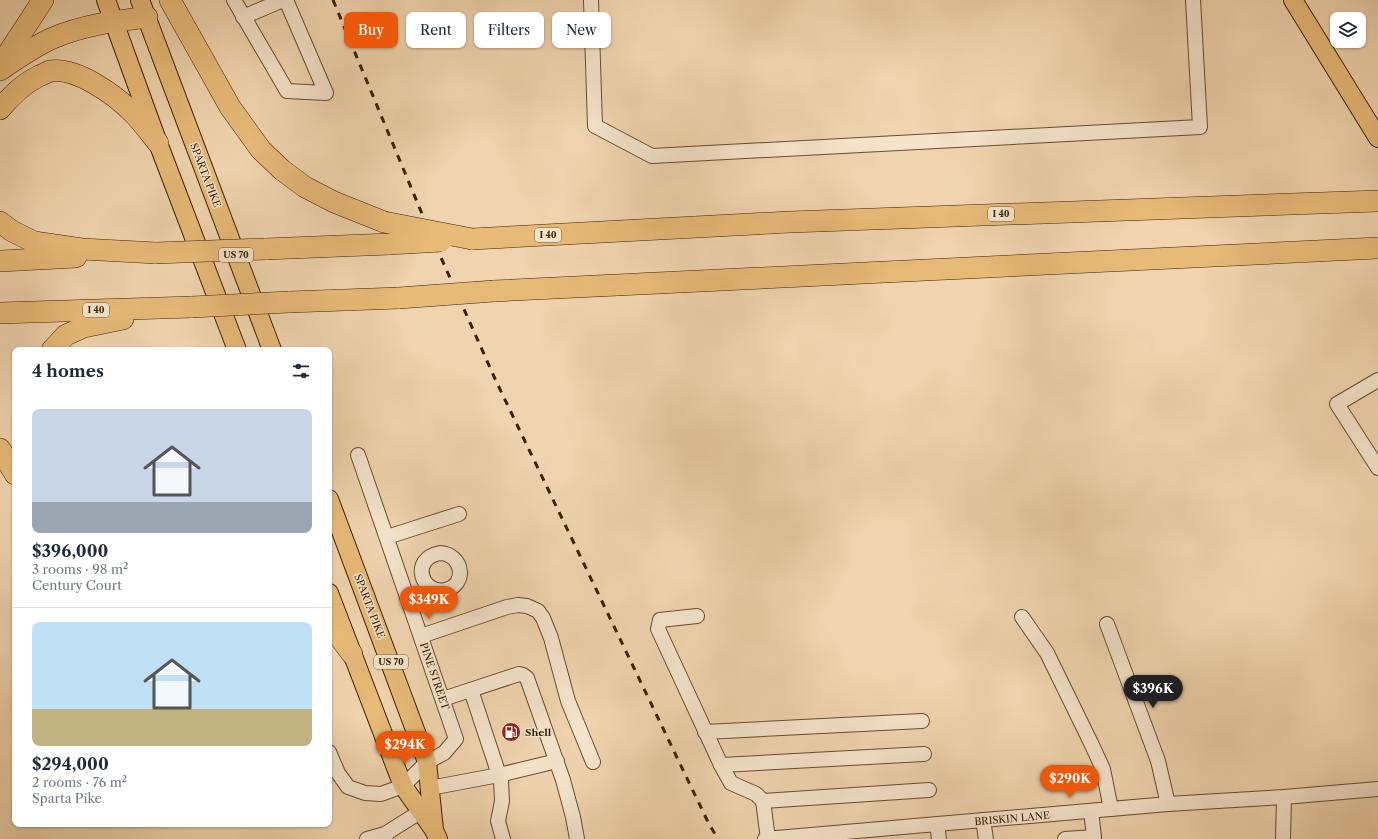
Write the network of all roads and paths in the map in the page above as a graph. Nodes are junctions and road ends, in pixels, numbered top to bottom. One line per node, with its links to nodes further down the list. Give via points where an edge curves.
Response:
1 (43, 0): 13 (highway)
2 (106, 0): 12 (main road, US 70)
3 (170, 0): 20 (highway, bridge, via 230,107 260,150 282,170 305,187 334,202 384,222)
4 (234, 0): 11 (street)
5 (283, 0): 11 (street)
6 (286, 0): 11 (street, via 326,93 287,91)
7 (591, 0): 8 (street, via 595,126 652,156 1200,127)
8 (1193, 0)
9 (1293, 0): 16 (main road)
10 (144, 9): 12 (highway); 28 (main road, SPARTA PIKE / US 70)
11 (243, 17)
12 (114, 21): 14 (highway, via 53,38); 17 (main road, US 70)
13 (0, 66)
14 (0, 70)
15 (0, 109): 17 (highway, via 12,94 36,78 50,71 69,72 111,94 132,112)
16 (1378, 138)
17 (158, 143): 27 (main road, US 70)
18 (1378, 201): 20 (highway, I 40, via 790,222)
19 (0, 222): 22 (highway, via 34,242 82,249)
20 (472, 239): 22 (highway, I 40, bridge)
21 (1378, 248): 24 (highway, I 40, bridge)
22 (156, 253): 23 (highway, I 40)
23 (0, 261)
24 (192, 307): 25 (highway, I 40); 26 (highway, via 84,327 66,335)
25 (0, 313)
26 (55, 347)
27 (236, 347)
28 (271, 347)
29 (1378, 380): 32 (street, via 1337,404)
30 (0, 449): 33 (highway)
31 (358, 455): 36 (street, PINE STREET)
32 (1378, 468)
33 (12, 469)
34 (332, 507): 53 (main road, SPARTA PIKE / US 70)
35 (459, 514): 36 (street)
36 (386, 537): 38 (street, PINE STREET)
37 (424, 580): 38 (street)
38 (404, 586): 44 (street, PINE STREET)
39 (332, 601): 45 (main road, SPARTA PIKE / US 70)
40 (697, 616): 49 (street, via 660,620 658,629)
41 (1022, 617): 64 (street, via 1047,653 1092,743 1103,769)
42 (1107, 624): 63 (street, via 1158,761)
43 (332, 627): 45 (highway)
44 (421, 636): 47 (street, PINE STREET); 54 (street, via 506,607 527,606 538,611 551,638 568,701)
45 (352, 654): 57 (main road, SPARTA PIKE / US 70)
46 (471, 690): 47 (street); 52 (street, via 518,674 527,678); 56 (street)
47 (443, 699): 53 (street, PINE STREET, via 456,739 444,753)
48 (922, 720): 49 (street)
49 (705, 732): 55 (street)
50 (924, 754): 55 (street)
51 (332, 759): 57 (street, via 338,774 348,787 353,789 381,794)
52 (557, 761): 56 (street); 77 (street)
53 (427, 762): 57 (street, PINE STREET); 58 (main road, SPARTA PIKE / US 70)
54 (593, 762)
55 (720, 765): 62 (street, via 732,783 756,794)
56 (499, 775): 58 (street); 76 (street, via 502,801 498,822)
57 (403, 786): 66 (main road, SPARTA PIKE / US 70)
58 (430, 788): 70 (main road, SPARTA PIKE / US 70)
59 (1378, 789): 61 (street, BRISKIN LANE)
60 (929, 790): 62 (street)
61 (1284, 797): 63 (street, BRISKIN LANE); 83 (street)
62 (762, 801): 79 (street)
63 (1168, 804): 64 (street, BRISKIN LANE)
64 (1111, 809): 65 (street, BRISKIN LANE)
65 (1091, 811): 67 (street, BRISKIN LANE); 74 (street)
66 (420, 812): 70 (main road, SPARTA PIKE / US 70); 72 (street)
67 (983, 820): 68 (street, BRISKIN LANE); 81 (street)
68 (936, 824): 69 (street, BRISKIN LANE); 80 (street)
69 (906, 833): 71 (street, BRISKIN LANE)
70 (436, 835)
71 (847, 835): 73 (street, BRISKIN LANE)
72 (385, 836): 75 (street)
73 (824, 836): 79 (street, BRISKIN LANE)
74 (1094, 838): 82 (street)
75 (367, 839)
76 (503, 839)
77 (577, 839)
78 (765, 839): 79 (street, BRISKIN LANE)
79 (768, 839)
80 (939, 839)
81 (986, 839)
82 (1065, 839)
83 (1283, 839)

